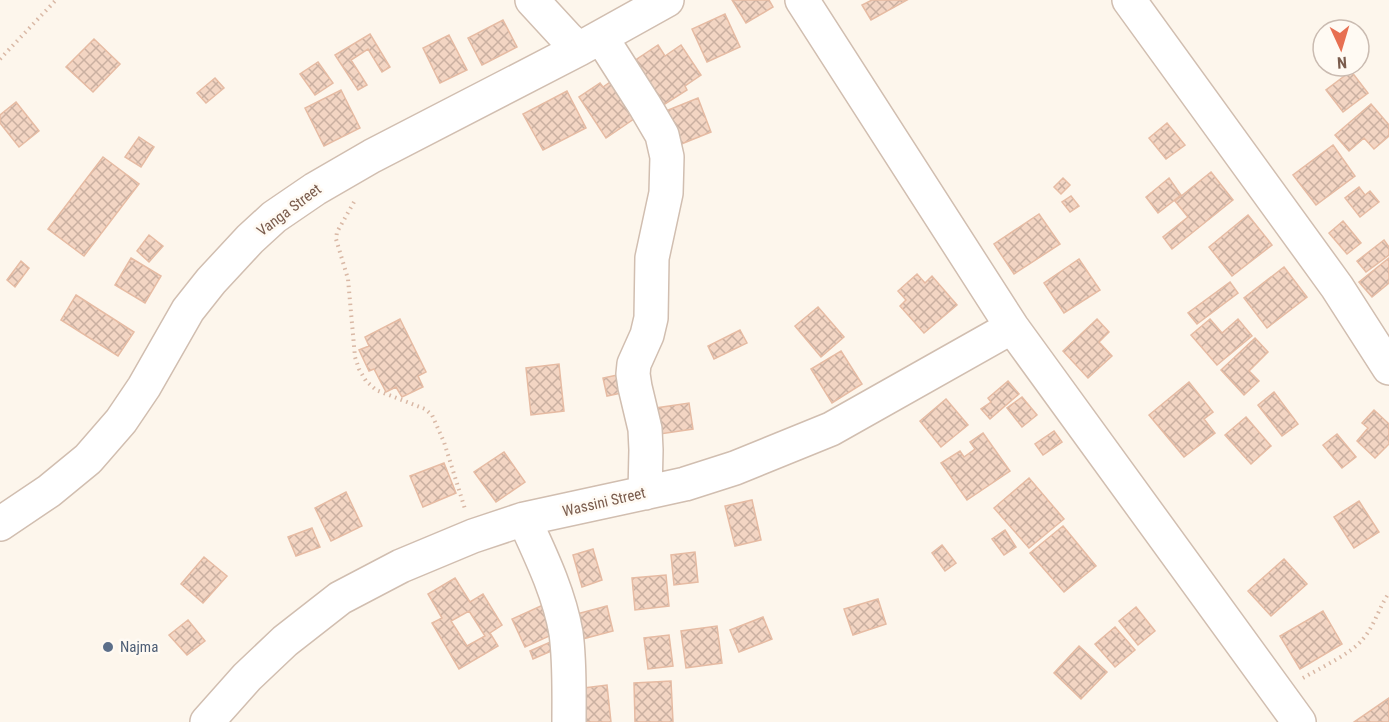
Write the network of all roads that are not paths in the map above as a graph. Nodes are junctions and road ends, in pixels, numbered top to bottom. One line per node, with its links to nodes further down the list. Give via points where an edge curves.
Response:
1 (532, 0): 5 (street, via 567,38)
2 (666, 0): 5 (street, Vanga Street)
3 (802, 0): 6 (street)
4 (1129, 0): 7 (street, via 1337,287)
5 (590, 43): 8 (street, via 645,106 663,135 667,157 666,193 652,258 651,318 633,374 645,429); 10 (street, Vanga Street, via 351,169 282,211 250,239 188,310 144,387 88,459)
6 (1012, 327): 8 (street, Wassini Street, via 831,429 735,468); 13 (street)
7 (1389, 368)
8 (645, 493): 9 (street, Wassini Street)
9 (524, 519): 11 (street, Wassini Street, via 401,566 340,598 247,677); 12 (street, via 554,587 566,634)
10 (0, 524)
11 (219, 718)
12 (569, 722)
13 (1299, 722)

